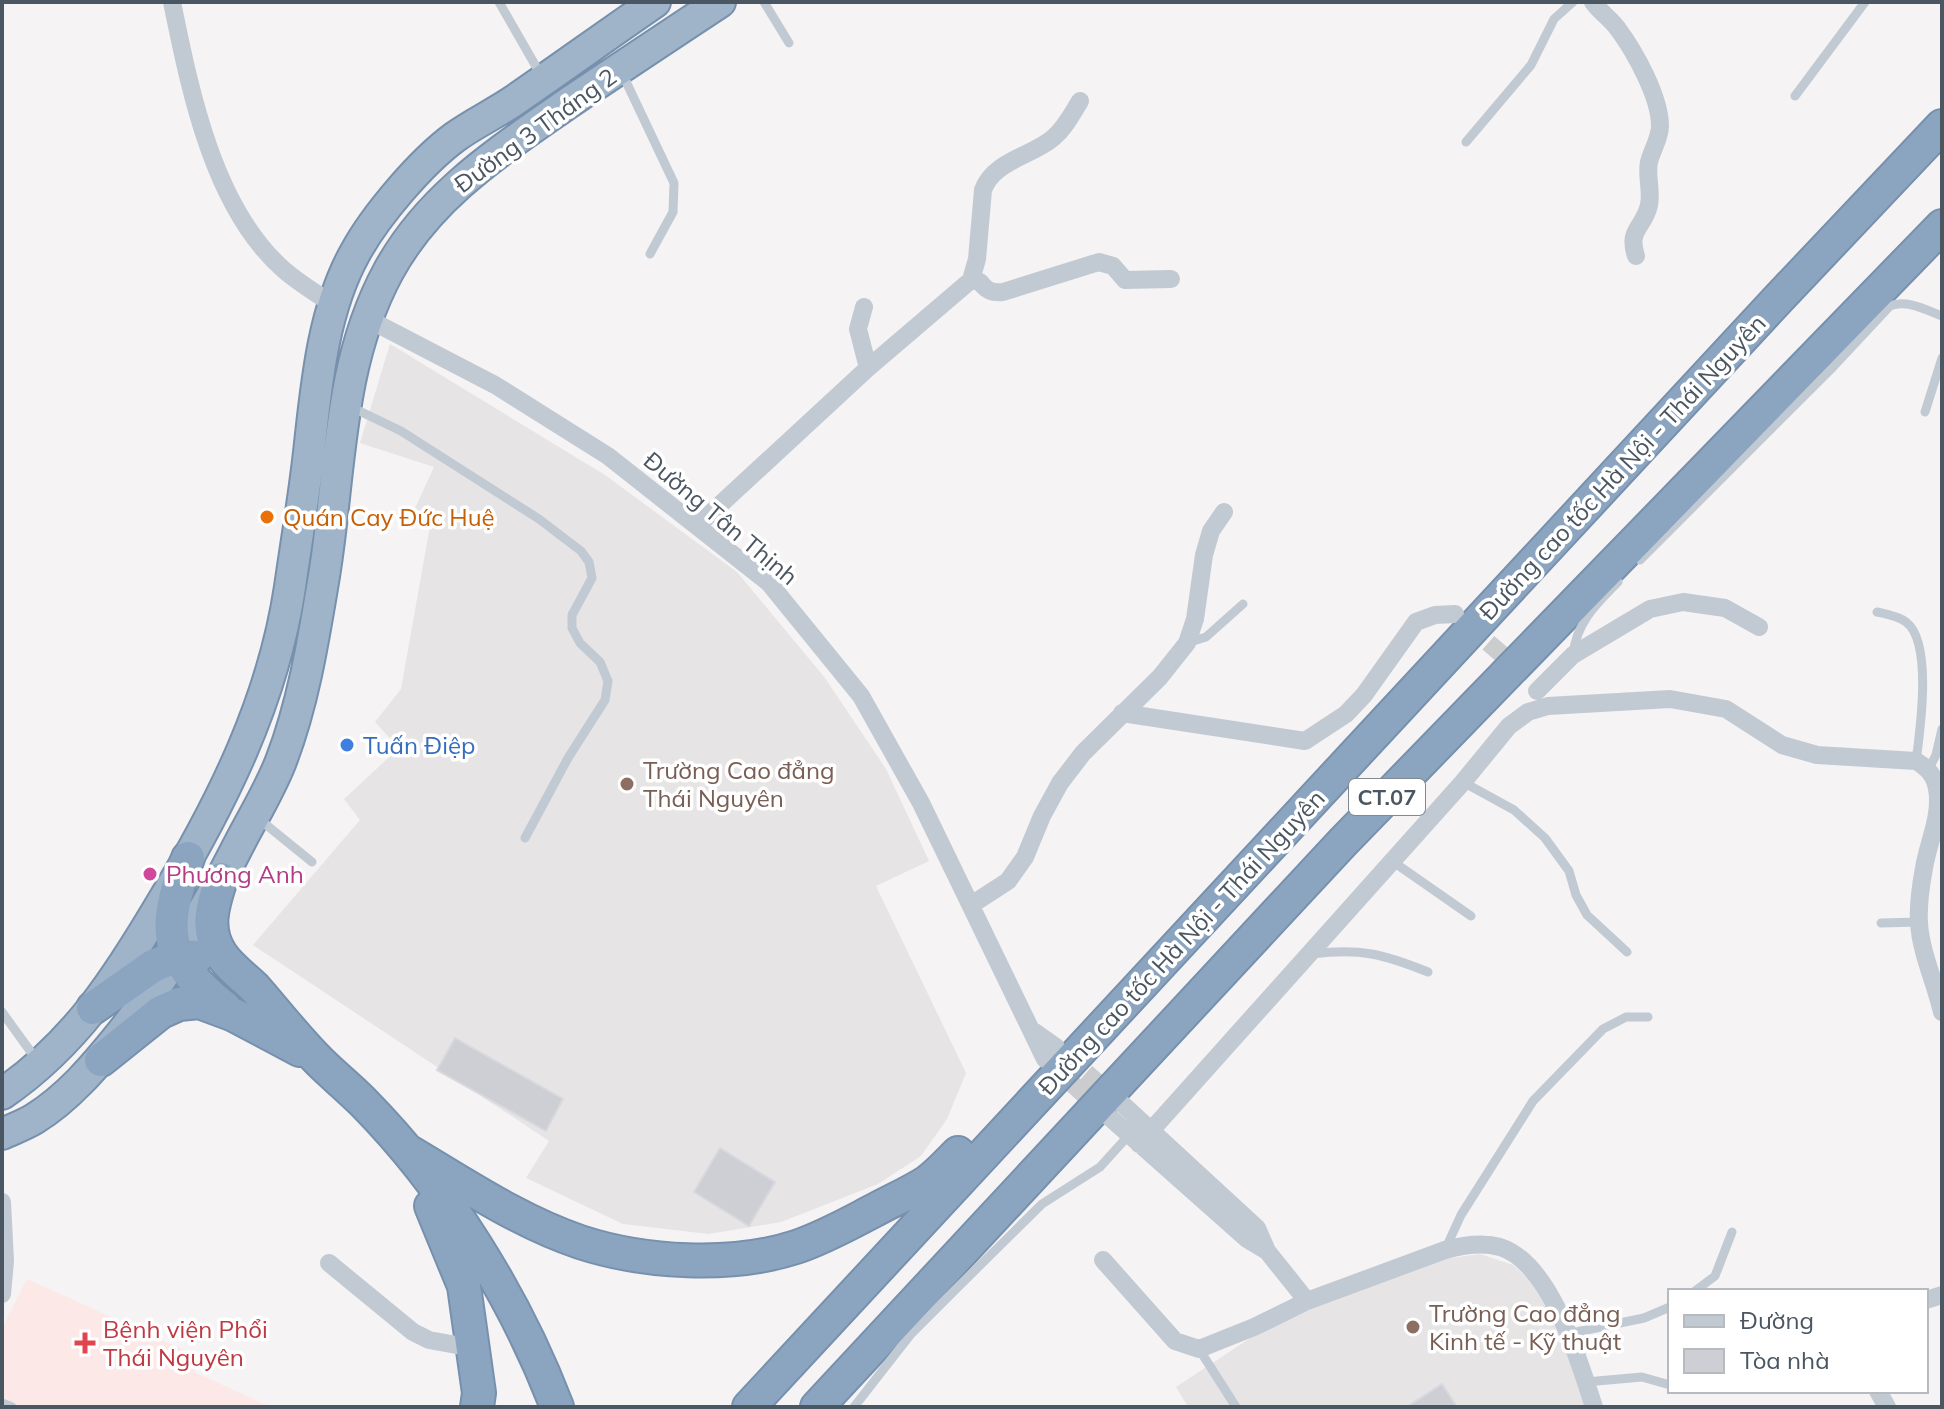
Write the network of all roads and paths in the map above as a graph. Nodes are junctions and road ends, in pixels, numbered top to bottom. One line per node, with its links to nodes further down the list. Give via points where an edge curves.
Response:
1 (172, 2): 23 (street, via 192,95 238,211 282,269)
2 (499, 2): 11 (lane)
3 (655, 2): 11 (highway, Đường 3 Tháng 2)
4 (720, 2): 10 (highway, Đường 3 Tháng 2)
5 (764, 2): 9 (lane)
6 (1573, 2): 17 (lane, via 1554,19 1531,65)
7 (1593, 2): 20 (street, via 1641,66 1660,127 1648,165 1649,208 1632,242)
8 (1865, 2): 12 (lane)
9 (789, 43)
10 (620, 67): 16 (highway, Đường 3 Tháng 2); 19 (lane, via 674,183 673,212)
11 (543, 80): 14 (highway, Đường 3 Tháng 2)
12 (1795, 96)
13 (1080, 101): 22 (street, via 1050,141 987,180)
14 (511, 103): 16 (highway); 23 (highway, Đường 3 Tháng 2, via 454,138 404,187 353,255)
15 (1942, 126): 44 (highway, Đường cao tốc Hà Nội - Thái Nguyên / CT.07)
16 (530, 130): 26 (highway, Đường 3 Tháng 2, via 464,178 415,229)
17 (1466, 142)
18 (1942, 226): 88 (highway, CT.07, via 1343,842)
19 (650, 254)
20 (1636, 256)
21 (1171, 279): 22 (street, via 1125,280 1113,266 1099,262 1003,292 985,290)
22 (971, 280): 28 (street)
23 (334, 305): 47 (highway, Đường 3 Tháng 2, via 277,656 256,720)
24 (864, 307): 28 (street, via 858,329)
25 (1942, 316): 38 (lane, via 1898,303 1882,314 1596,605 1578,631)
26 (368, 319): 29 (highway, Đường 3 Tháng 2); 32 (street, Đường Tân Thịnh, via 495,385 608,456)
27 (1942, 358): 30 (lane)
28 (868, 368): 32 (street)
29 (345, 404): 45 (highway, Đường 3 Tháng 2, via 324,578 299,708); 46 (lane, via 401,431 539,519 589,562 592,578 572,615 572,628 600,662 608,681 605,700)
30 (1925, 412)
31 (1224, 512): 37 (street, via 1207,543)
32 (697, 526): 51 (street, Đường Tân Thịnh, via 769,583 861,696)
33 (1243, 604): 37 (lane, via 1206,637)
34 (1877, 612): 42 (lane, via 1907,623 1917,637)
35 (1455, 614): 40 (street, via 1416,622 1364,695 1305,741)
36 (1759, 627): 38 (street, via 1725,608 1683,602 1650,609)
37 (1187, 643): 40 (street)
38 (1573, 655): 39 (street)
39 (1538, 692): 42 (street, via 1670,699 1726,709 1782,745 1817,755); 43 (street, via 1528,712 1509,726)
40 (1122, 713): 51 (street, via 1060,783 1008,881)
41 (1942, 729): 42 (lane, via 1936,755)
42 (1922, 765): 53 (street, via 1933,775 1938,791)
43 (1463, 782): 48 (street); 55 (lane, via 1514,810 1545,838 1569,871 1587,915)
44 (1307, 808): 73 (highway, via 1141,963 989,1125 928,1181 797,1247 679,1260 582,1242 491,1201); 93 (highway, Đường cao tốc Hà Nội - Thái Nguyên / CT.07)
45 (254, 816): 49 (lane); 50 (highway, Đường 3 Tháng 2)
46 (525, 838)
47 (188, 858): 57 (highway, via 170,921); 60 (highway, Đường 3 Tháng 2, via 140,942)
48 (1392, 861): 52 (lane); 56 (street)
49 (312, 862)
50 (221, 879): 57 (highway, Đường 3 Tháng 2); 59 (highway, via 210,917 213,938 221,954)
51 (971, 905): 65 (street, Đường Tân Thịnh, via 1030,1028)
52 (1471, 916)
53 (1919, 922): 54 (lane); 62 (street)
54 (1881, 923)
55 (1627, 952)
56 (1309, 954): 58 (lane, via 1348,949 1387,955); 72 (street)
57 (177, 956): 59 (highway, via 207,959); 60 (highway, via 153,966); 63 (highway, via 208,994); 67 (highway, Đường 3 Tháng 2)
58 (1428, 972)
59 (253, 986): 66 (highway)
60 (93, 1008): 68 (highway, Đường 3 Tháng 2)
61 (2, 1012): 68 (lane)
62 (1942, 1012)
63 (234, 1015): 66 (highway); 67 (highway, via 199,1002 179,1004 140,1026)
64 (1648, 1017): 76 (lane, via 1626,1017 1603,1029 1533,1101 1473,1194)
65 (1051, 1053)
66 (318, 1059): 73 (highway)
67 (101, 1060): 71 (highway, Đường 3 Tháng 2, via 44,1112)
68 (41, 1065): 69 (highway, Đường 3 Tháng 2)
69 (2, 1094)
70 (1112, 1107): 72 (street)
71 (2, 1134)
72 (1140, 1136): 81 (street, via 1257,1228 1267,1251); 88 (lane, via 1042,1204)
73 (408, 1151): 84 (highway, via 464,1286); 92 (highway, via 490,1266)
74 (2, 1202): 80 (street)
75 (1732, 1232): 79 (lane, via 1715,1276)
76 (1445, 1250): 81 (street); 83 (street, via 1466,1244 1500,1247 1525,1261 1553,1300)
77 (1103, 1260): 85 (street, via 1175,1341)
78 (329, 1263): 84 (street, via 413,1332)
79 (1698, 1289)
80 (2, 1294)
81 (1307, 1301): 85 (street)
82 (1668, 1308): 83 (lane)
83 (1567, 1334): 86 (street)
84 (473, 1348): 91 (highway)
85 (1199, 1349): 95 (lane)
86 (1586, 1382): 87 (lane, via 1642,1377); 96 (street)
87 (1668, 1384)
88 (848, 1393): 94 (highway)
89 (2, 1403): 90 (lane)
90 (12, 1407)
91 (477, 1407)
92 (557, 1407)
93 (749, 1407)
94 (818, 1407)
95 (1236, 1407)
96 (1594, 1407)

